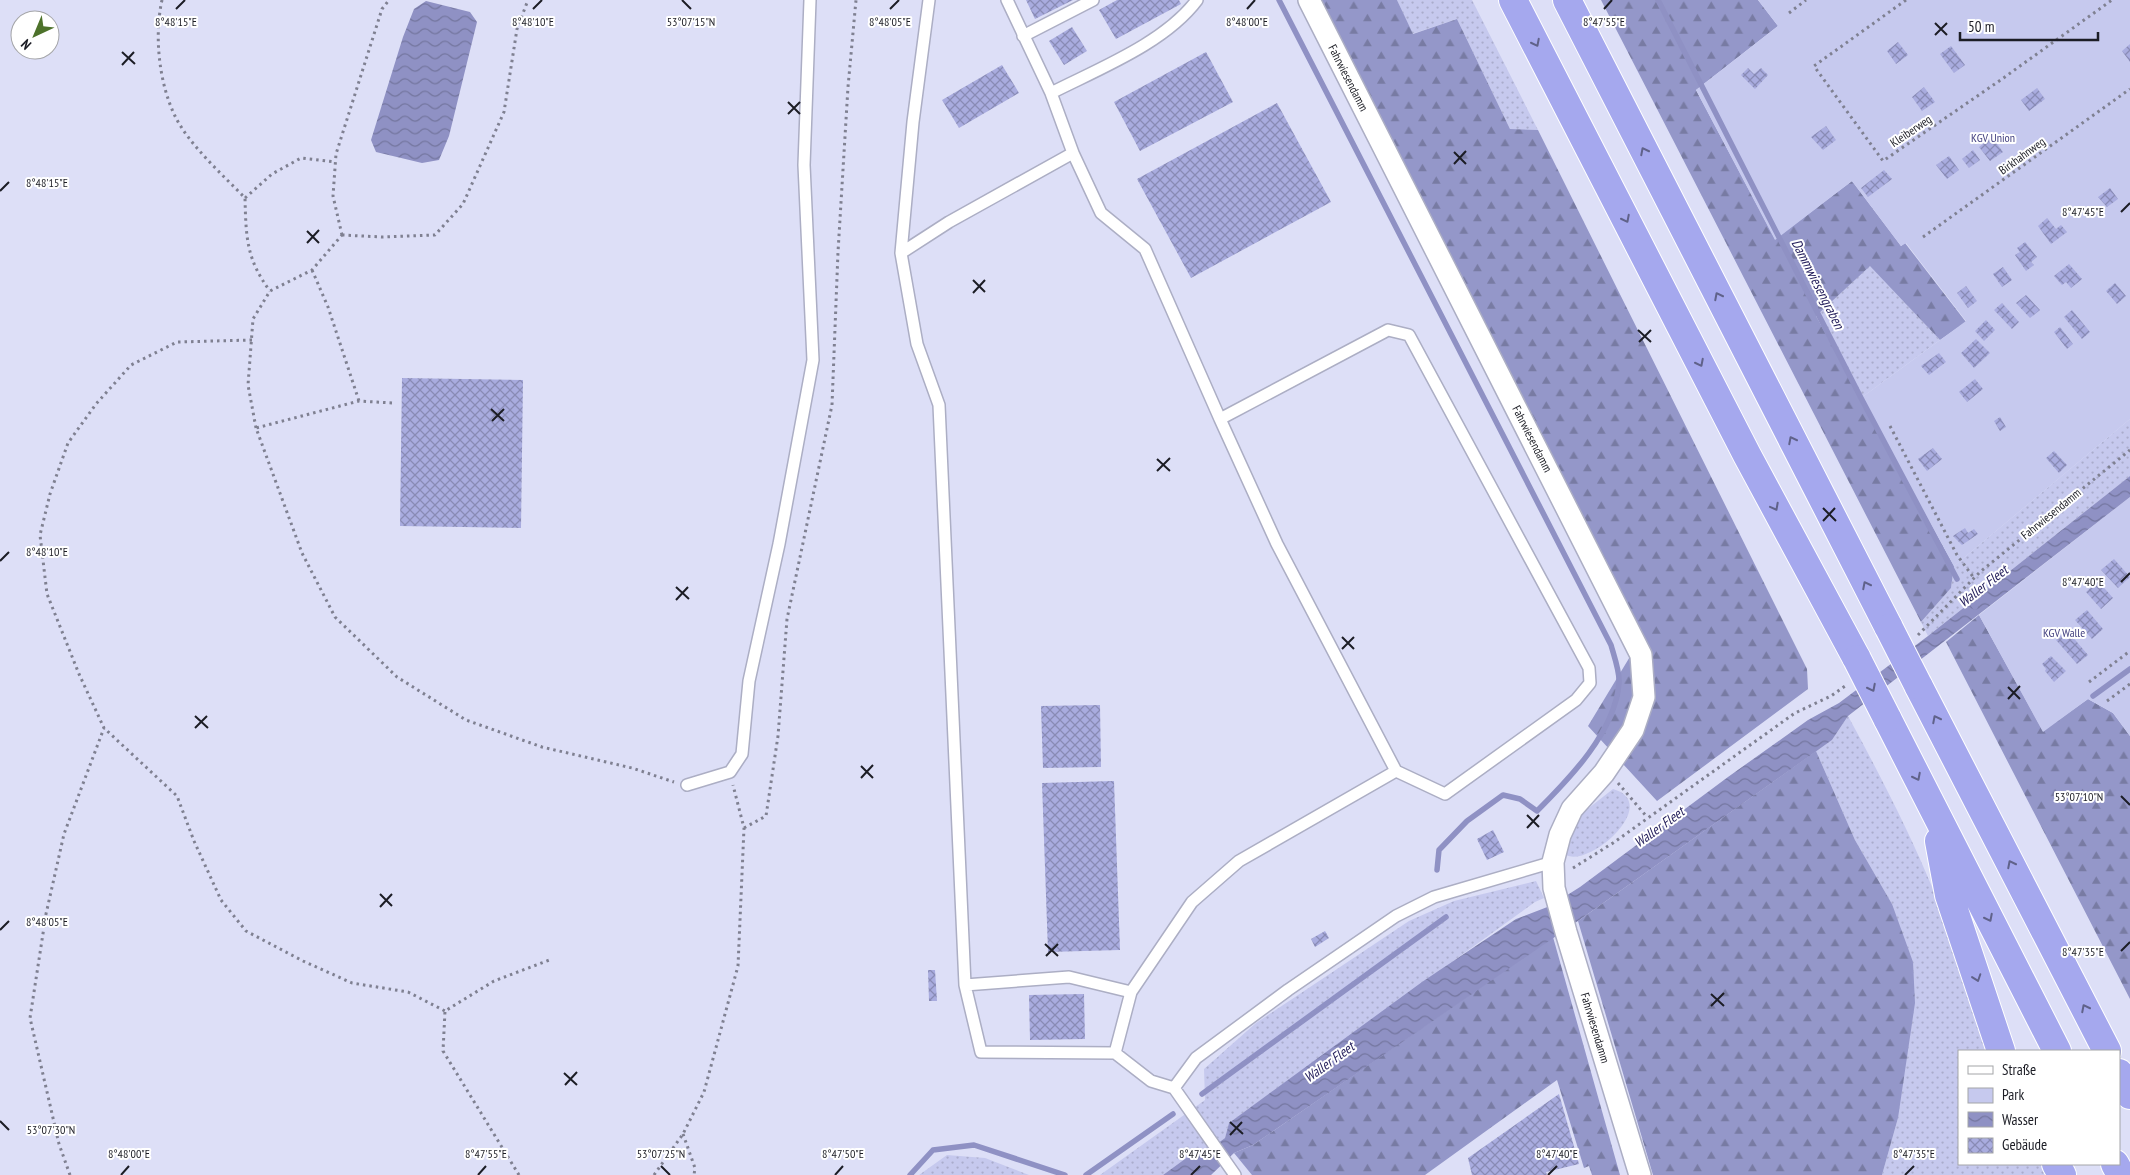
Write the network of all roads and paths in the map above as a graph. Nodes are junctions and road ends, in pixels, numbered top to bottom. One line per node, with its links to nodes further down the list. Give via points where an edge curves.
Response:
1 (162, 0): 21 (path, via 158,61 175,117 205,157)
2 (389, 0): 20 (path, via 382,9 347,114)
3 (528, 0): 22 (path, via 517,29 504,112 463,204 435,235)
4 (810, 0): 43 (lane, via 804,164 813,360 779,544 749,681 742,754)
5 (930, 0): 24 (lane, via 913,122)
6 (1007, 0): 16 (lane)
7 (1093, 0): 16 (lane)
8 (1198, 0): 18 (lane, via 1148,43)
9 (1309, 0): 44 (street, Fahrwiesendamm, via 1641,655 1644,696 1633,730)
10 (1513, 0): 46 (highway, one-way to 46, bridge)
11 (1567, 0): 55 (highway, one-way to 11, bridge)
12 (1806, 0): 15 (path)
13 (1906, 0): 14 (path, Kleiberweg, via 1814,66 1883,161)
14 (2112, 0)
15 (1788, 13)
16 (1023, 36): 18 (lane)
17 (2130, 89): 23 (path, Birkhahnweg)
18 (1051, 93): 19 (lane)
19 (1073, 153): 24 (lane, via 949,222); 30 (lane, via 1101,213 1146,248)
20 (335, 162): 21 (path, via 301,158 272,174); 22 (path, via 334,196)
21 (245, 198): 26 (path, via 246,239 256,273)
22 (342, 235): 25 (path)
23 (1923, 237)
24 (901, 253): 50 (lane, via 917,344 939,405)
25 (312, 270): 26 (path); 28 (path, via 328,307)
26 (270, 291): 27 (path, via 254,319)
27 (252, 340): 32 (path, via 248,384); 41 (path, via 177,342 131,365 96,404 68,444 40,535 47,594)
28 (359, 401): 29 (path); 32 (path)
29 (392, 403)
30 (1220, 419): 42 (lane, via 1277,544); 42 (lane, via 1388,330 1409,334 1589,668 1590,683 1576,700 1445,794)
31 (1890, 426): 34 (path, via 1957,555)
32 (256, 428): 45 (path, via 302,553 335,617 397,677 466,720 542,747 632,768)
33 (2130, 450): 34 (path, Fahrwiesendamm)
34 (1974, 578): 35 (path, Fahrwiesendamm)
35 (1924, 630)
36 (2130, 651): 37 (path)
37 (2089, 682)
38 (2130, 684): 40 (path)
39 (1831, 696): 47 (path, via 1795,713)
40 (2107, 701)
41 (104, 728): 52 (path, via 177,796 221,900 246,931 352,983 408,992); 61 (path, via 64,834 46,914 30,1018 59,1144)
42 (1396, 771): 51 (lane, via 1239,861 1192,902)
43 (730, 772): 45 (lane); 60 (path, via 744,828 738,966 704,1092)
44 (1604, 773): 47 (path, via 1621,786); 48 (street, Fahrwiesendamm, via 1572,808 1560,835)
45 (687, 786)
46 (1934, 812): 53 (highway, one-way to 53, via 1949,895); 54 (highway, one-way to 54)
47 (1647, 817): 48 (path, via 1613,843)
48 (1554, 877): 58 (lane, via 1434,898 1396,916 1196,1058); 66 (street, Fahrwiesendamm, via 1566,932)
49 (552, 959): 52 (path, via 494,981)
50 (965, 985): 51 (lane, via 1069,977); 56 (lane, via 981,1052)
51 (1131, 992): 56 (lane)
52 (445, 1010): 62 (path, via 443,1051)
53 (2002, 1050)
54 (2056, 1050)
55 (2106, 1050)
56 (1115, 1053): 58 (lane, via 1151,1081)
57 (2120, 1075): 59 (highway)
58 (1174, 1088): 65 (lane)
59 (2130, 1095)
60 (683, 1134): 63 (path); 64 (path, via 695,1168)
61 (70, 1175)
62 (519, 1175)
63 (654, 1175)
64 (694, 1175)
65 (1235, 1175)
66 (1640, 1175)

